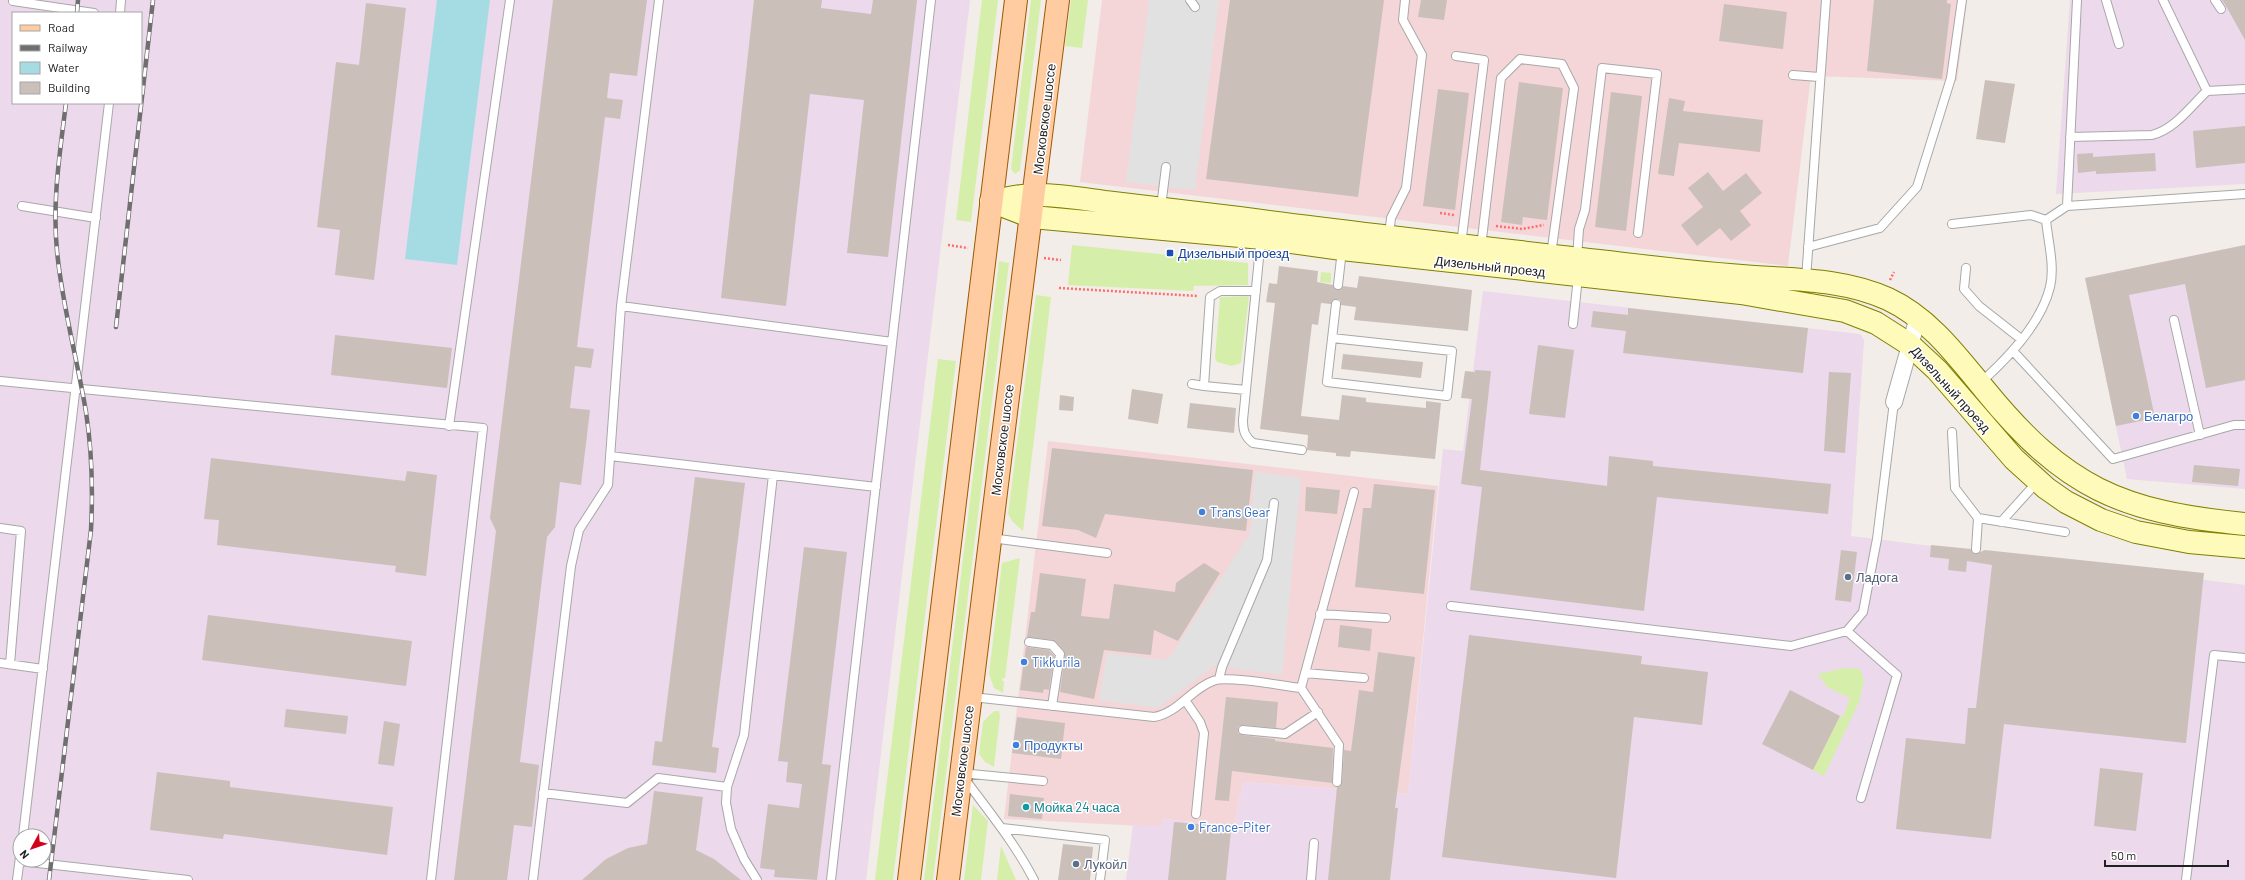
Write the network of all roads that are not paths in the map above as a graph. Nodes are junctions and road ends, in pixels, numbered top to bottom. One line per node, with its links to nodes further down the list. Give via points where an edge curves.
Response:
1 (121, 0): 17 (lane)
2 (510, 0): 67 (lane)
3 (659, 0): 50 (lane)
4 (931, 0): 56 (lane)
5 (1016, 0): 29 (main road)
6 (1058, 0): 27 (main road, Московское шоссе)
7 (1405, 0): 39 (lane, via 1403,20 1422,55 1406,188 1391,218)
8 (1826, 0): 21 (lane)
9 (1962, 0): 41 (lane, via 1951,78 1917,187 1880,228)
10 (2077, 0): 25 (lane)
11 (2106, 0): 18 (lane)
12 (2163, 0): 23 (lane)
13 (2216, 0): 15 (lane)
14 (13, 1): 16 (lane)
15 (2222, 9)
16 (87, 12)
17 (120, 12)
18 (2119, 44)
19 (1456, 56): 40 (lane, via 1484,60)
20 (1793, 75): 21 (lane)
21 (1819, 77): 41 (lane)
22 (2245, 89): 23 (lane)
23 (2207, 91): 25 (lane, via 2174,124 2152,136)
24 (110, 104): 34 (lane)
25 (2070, 137): 31 (lane)
26 (1166, 167): 32 (lane)
27 (1035, 194): 29 (street, Дизельный проезд); 32 (street, Дизельный проезд); 33 (main road, Московское шоссе)
28 (2245, 194): 31 (lane)
29 (991, 201): 33 (street, Дизельный проезд); 122 (main road)
30 (22, 206): 34 (lane)
31 (2067, 206): 35 (lane)
32 (1160, 208): 39 (street, Дизельный проезд)
33 (1032, 217): 38 (street, Дизельный проезд); 82 (main road, Московское шоссе)
34 (96, 218): 63 (lane)
35 (2046, 220): 36 (lane, via 2032,215); 55 (lane, via 2051,270 2050,287)
36 (1952, 224)
37 (1638, 233): 44 (lane, via 1657,74 1602,68 1585,210 1579,229)
38 (1262, 238): 42 (street, Дизельный проезд); 48 (lane)
39 (1389, 238): 40 (street, Дизельный проезд)
40 (1471, 247): 43 (street, Дизельный проезд); 43 (lane, via 1483,225 1501,78 1520,59 1562,64 1574,88)
41 (1808, 247): 46 (lane)
42 (1342, 249): 44 (street, Дизельный проезд); 47 (lane)
43 (1550, 255): 44 (street, Дизельный проезд)
44 (1578, 267): 46 (street, Дизельный проезд); 53 (lane); 57 (street, Дизельный проезд, via 1829,308 1873,321)
45 (1966, 268): 55 (lane, via 1964,289 1979,306)
46 (1806, 280): 51 (street, Дизельный проезд, via 1840,284 1873,293)
47 (1338, 285)
48 (1256, 291): 62 (lane, via 1220,291 1210,297); 64 (lane)
49 (1336, 304): 54 (lane)
50 (622, 306): 56 (lane); 71 (lane)
51 (1918, 317): 57 (street); 60 (street, Дизельный проезд, via 1944,341)
52 (2174, 320): 69 (lane)
53 (1573, 324)
54 (1332, 338): 54 (lane, via 1327,382 1447,396 1452,351)
55 (2021, 340): 58 (lane)
56 (892, 342): 74 (lane)
57 (1909, 344): 65 (street); 73 (street, Дизельный проезд, via 1948,382 1999,443)
58 (2013, 351): 60 (lane); 69 (lane, via 2113,459)
59 (0, 381): 63 (lane)
60 (1980, 383): 79 (street, Дизельный проезд, via 2022,432 2047,456 2074,477 2104,494 2170,514)
61 (1192, 384): 62 (lane)
62 (1204, 386): 64 (lane)
63 (77, 390): 67 (lane); 94 (lane)
64 (1246, 390): 70 (lane, via 1243,431 1247,438 1261,445)
65 (1894, 402): 89 (lane, via 1877,539 1863,612)
66 (2245, 425): 69 (lane, via 2234,425)
67 (449, 426): 118 (lane, via 483,428)
68 (1952, 432): 77 (lane, via 1955,488)
69 (2200, 435)
70 (1302, 450)
71 (610, 456): 72 (lane); 108 (lane, via 608,485 579,530 571,566)
72 (773, 475): 74 (lane); 107 (lane, via 744,735)
73 (2038, 481): 78 (lane); 83 (street, Дизельный проезд, via 2068,503 2117,526 2169,539)
74 (876, 487): 121 (lane)
75 (1354, 492): 87 (lane)
76 (1274, 503): 97 (lane, via 1267,560)
77 (1978, 518): 78 (lane); 84 (lane)
78 (2001, 522): 81 (lane)
79 (2245, 523)
80 (0, 528): 93 (lane, via 21,531)
81 (2066, 532)
82 (990, 538): 85 (lane); 99 (main road, Московское шоссе)
83 (2245, 547)
84 (1976, 549)
85 (1107, 553)
86 (1450, 606): 89 (lane, via 1791,646)
87 (1320, 614): 88 (lane); 95 (lane)
88 (1386, 618)
89 (1847, 631): 109 (lane, via 1897,675)
90 (1029, 642): 101 (lane, via 1052,645 1060,654)
91 (2245, 658): 127 (lane, via 2214,654)
92 (0, 663): 93 (lane)
93 (10, 664): 94 (lane)
94 (43, 669): 111 (lane)
95 (1305, 673): 96 (lane); 98 (lane)
96 (1364, 678)
97 (1219, 679): 98 (lane); 100 (lane)
98 (1301, 688): 102 (lane)
99 (971, 696): 101 (lane); 104 (main road, Московское шоссе)
100 (1185, 700): 101 (lane, via 1170,712 1154,717); 110 (lane, via 1200,722 1204,733)
101 (1052, 706)
102 (1318, 712): 103 (lane, via 1285,734); 106 (lane, via 1339,745)
103 (1243, 730)
104 (960, 773): 105 (lane); 112 (lane); 123 (main road, Московское шоссе)
105 (1043, 781)
106 (1337, 782)
107 (727, 787): 108 (lane, via 658,778 627,803); 120 (lane, via 726,803 731,829)
108 (543, 793): 119 (lane)
109 (1861, 798)
110 (1196, 814)
111 (24, 828)
112 (1002, 828): 124 (lane); 125 (lane, via 1105,840)
113 (1314, 843): 126 (lane)
114 (52, 863): 117 (lane)
115 (18, 868): 116 (lane)
116 (16, 880)
117 (188, 880)
118 (431, 880)
119 (533, 880)
120 (756, 880)
121 (831, 880)
122 (909, 880)
123 (948, 880)
124 (1034, 880)
125 (1100, 880)
126 (1311, 880)
127 (2186, 880)

